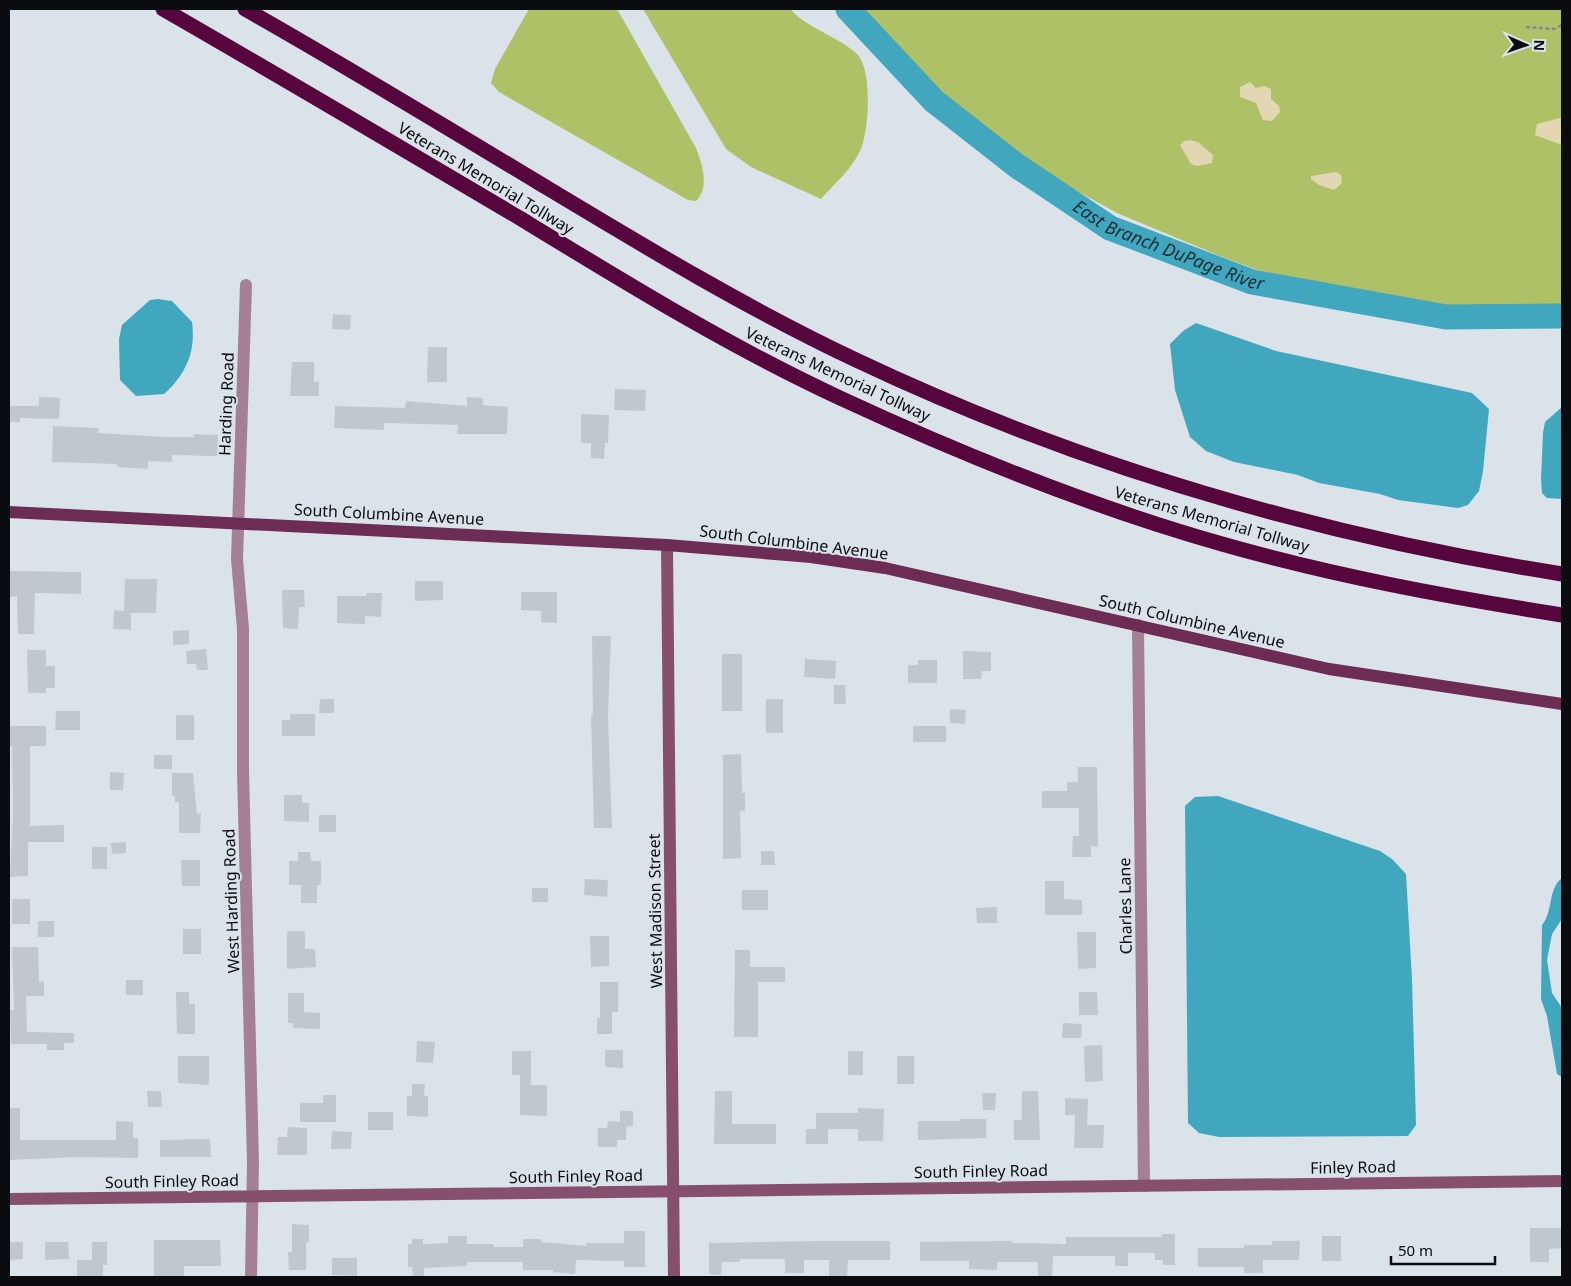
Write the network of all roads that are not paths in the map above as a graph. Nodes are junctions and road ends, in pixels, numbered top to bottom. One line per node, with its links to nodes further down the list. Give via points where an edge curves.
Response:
1 (163, 9): 8 (highway, Veterans Memorial Tollway, via 331,105 728,342 839,398 929,437 1104,506 1222,544 1354,577)
2 (245, 9): 7 (highway, Veterans Memorial Tollway, via 744,303 856,360 1013,429 1237,505 1361,536 1489,563)
3 (246, 285): 5 (street, Harding Road)
4 (9, 512): 5 (main road, South Columbine Avenue)
5 (238, 523): 6 (main road, South Columbine Avenue); 14 (street, West Harding Road, via 237,559 243,629 243,772 253,1155)
6 (667, 545): 9 (main road, South Columbine Avenue, via 811,557 885,568); 13 (main road, West Madison Street)
7 (1562, 574)
8 (1562, 615)
9 (1138, 625): 10 (main road, South Columbine Avenue, via 1329,669); 12 (street, Charles Lane)
10 (1562, 704)
11 (1562, 1181): 12 (main road, Finley Road)
12 (1144, 1186): 13 (main road, South Finley Road)
13 (674, 1191): 14 (main road, South Finley Road); 17 (main road, West Madison Street)
14 (251, 1197): 15 (main road, South Finley Road); 16 (street, West Harding Road)
15 (9, 1199)
16 (251, 1277)
17 (674, 1277)

